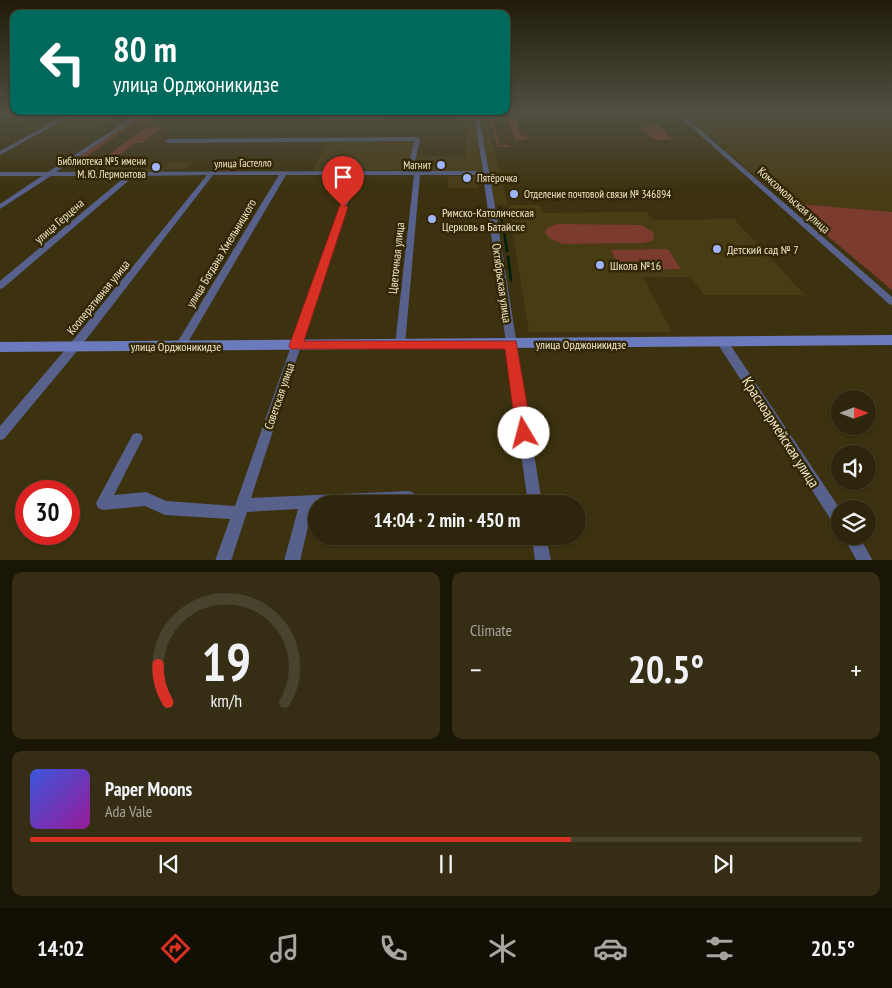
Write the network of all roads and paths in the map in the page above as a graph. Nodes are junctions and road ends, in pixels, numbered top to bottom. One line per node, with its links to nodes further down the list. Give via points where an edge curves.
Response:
1 (27, 138): 6 (street)
2 (102, 138): 13 (street)
3 (480, 138): 11 (street, Октябрьская улица)
4 (705, 138): 17 (street, Комсомольская улица)
5 (168, 141): 10 (street, Цветочная улица, via 417,139)
6 (0, 153)
7 (212, 173): 8 (street, улица Гастелло); 14 (street, улица Гастелло); 25 (street, Кооперативная улица)
8 (284, 173): 9 (street, улица Гастелло); 22 (street, улица Богдана Хмельницкого)
9 (355, 173): 10 (street, улица Гастелло); 23 (street, Советская улица)
10 (414, 173): 11 (street, улица Гастелло); 21 (street, Цветочная улица)
11 (486, 173): 20 (street, Октябрьская улица)
12 (0, 174): 13 (street, улица Гастелло)
13 (47, 174): 14 (street, улица Гастелло); 15 (street)
14 (132, 174): 16 (street, улица Герцена)
15 (0, 207)
16 (0, 286)
17 (892, 302)
18 (892, 340): 19 (street, улица Орджоникидзе)
19 (723, 343): 20 (street, улица Орджоникидзе); 30 (street, Красноармейская улица)
20 (511, 344): 21 (street, улица Орджоникидзе); 28 (street, Октябрьская улица)
21 (400, 345): 23 (street, улица Орджоникидзе)
22 (180, 346): 23 (street, улица Орджоникидзе); 25 (street, улица Орджоникидзе)
23 (296, 346): 31 (street, Советская улица)
24 (0, 347): 25 (street, улица Орджоникидзе)
25 (74, 347): 26 (street, Кооперативная улица)
26 (0, 435)
27 (137, 438): 31 (street, via 103,503 146,498 165,508)
28 (533, 495)
29 (307, 502): 31 (street); 35 (street)
30 (831, 507)
31 (241, 509): 34 (street, Советская улица)
32 (540, 545): 36 (street)
33 (856, 545): 37 (street)
34 (223, 560)
35 (292, 560)
36 (543, 560)
37 (866, 560)

